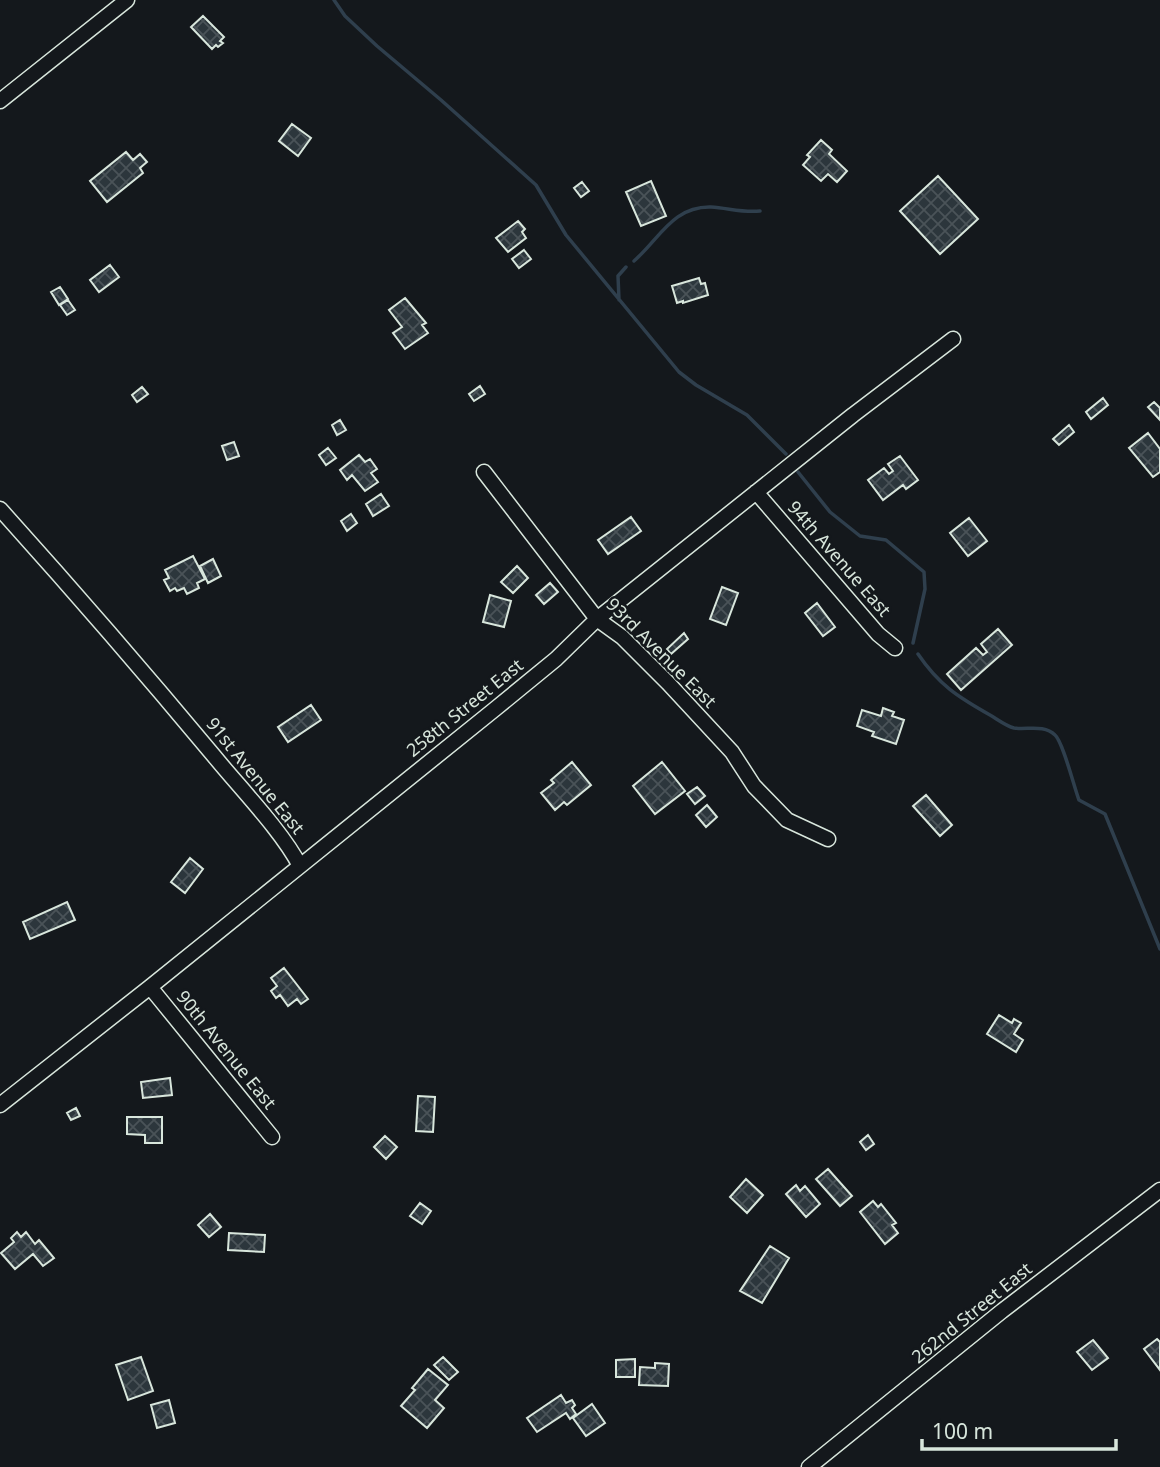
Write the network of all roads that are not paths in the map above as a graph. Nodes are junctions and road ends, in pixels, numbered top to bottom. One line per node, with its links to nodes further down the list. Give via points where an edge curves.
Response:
1 (127, 0): 2 (street)
2 (0, 101)
3 (953, 339): 5 (street, 258th Street East)
4 (484, 472): 7 (street, 93rd Avenue East)
5 (756, 492): 7 (street, 258th Street East); 8 (street, 94th Avenue East)
6 (0, 509): 10 (street, 91st Avenue East, via 178,712)
7 (597, 619): 9 (street, 93rd Avenue East, via 668,683 787,820); 10 (street, 258th Street East, via 556,659)
8 (895, 648)
9 (828, 839)
10 (300, 866): 11 (street, 258th Street East)
11 (150, 987): 12 (street, 258th Street East); 13 (street, 90th Avenue East)
12 (0, 1105)
13 (272, 1137)
14 (1160, 1190): 15 (street, 262nd Street East)
15 (809, 1467)

